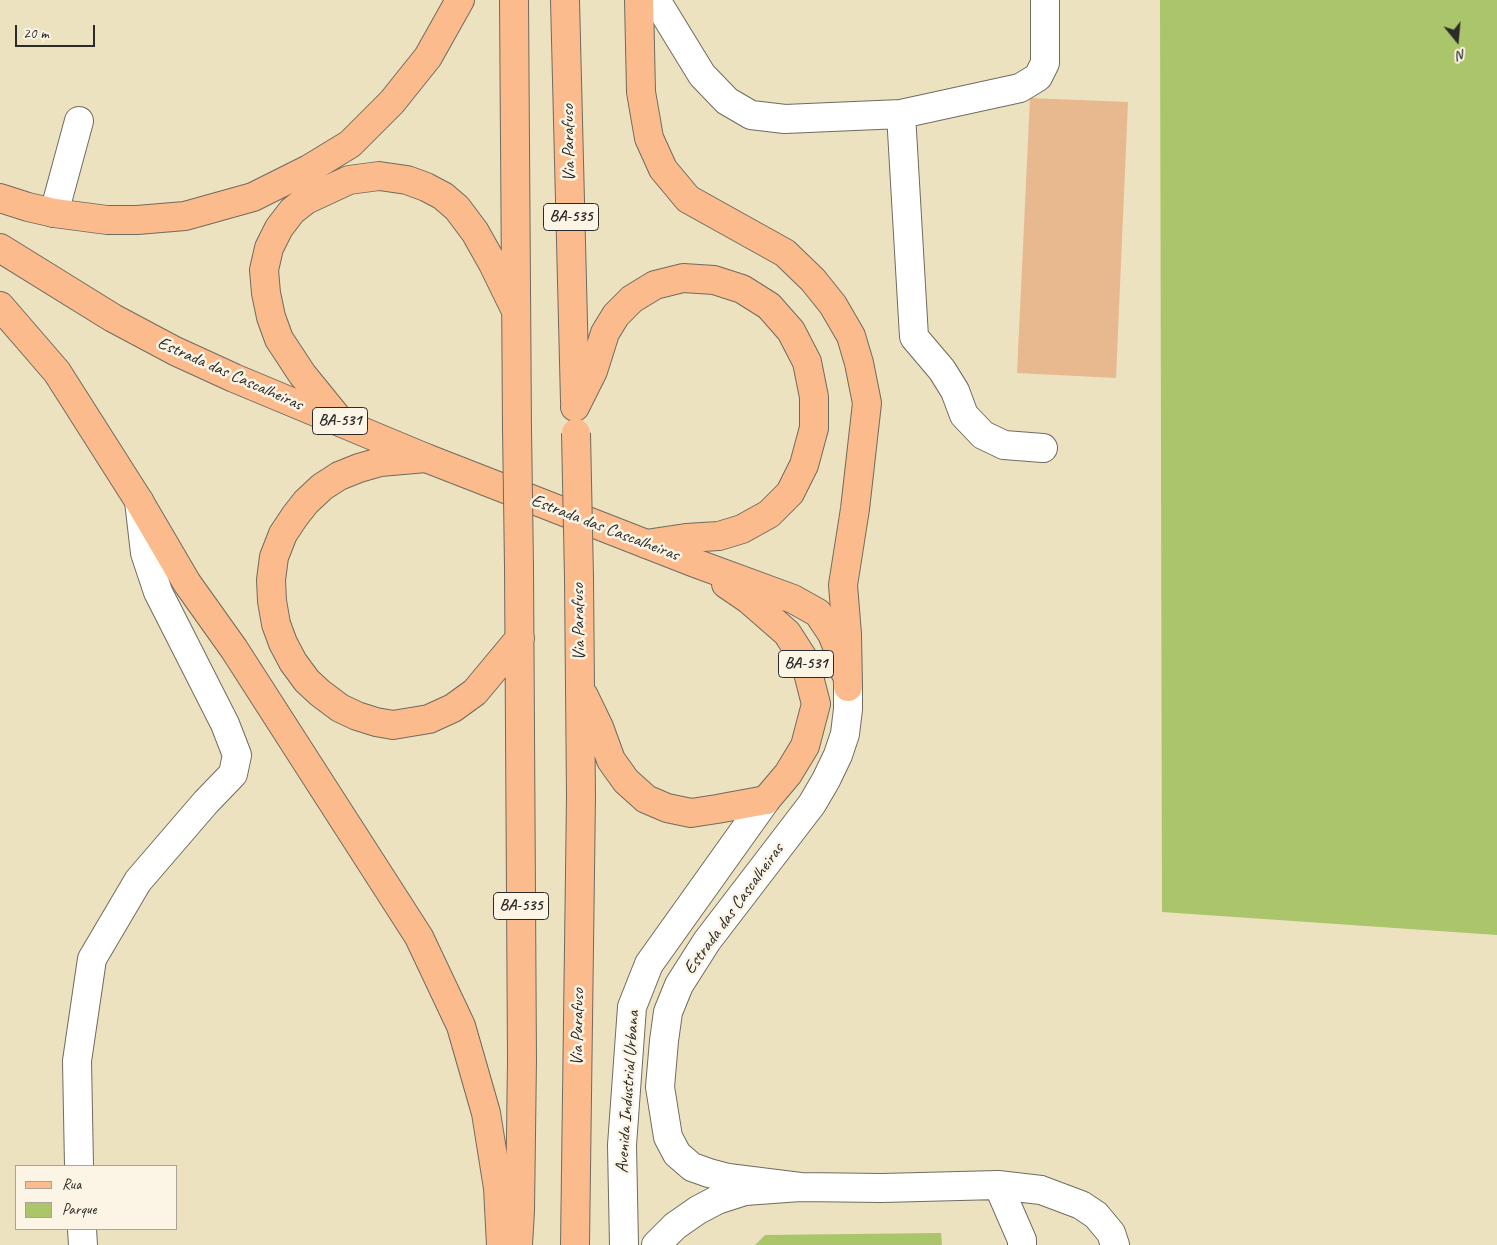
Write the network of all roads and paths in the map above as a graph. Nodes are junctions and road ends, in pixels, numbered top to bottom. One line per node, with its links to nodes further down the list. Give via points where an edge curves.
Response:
1 (460, 0): 10 (main road, via 428,57 392,102 350,144 309,169 253,197 185,216 107,220)
2 (514, 0): 13 (main road, BA-535)
3 (566, 0): 14 (main road, Via Parafuso / BA-535)
4 (639, 0): 22 (main road, via 641,92 650,138 663,169 688,199 785,253 833,305 851,336 857,354 867,403 843,586)
5 (656, 0): 7 (street, via 702,75 727,101 751,115 785,119)
6 (1045, 0): 7 (street, via 1045,63 1038,77 1020,88)
7 (901, 114): 16 (street, via 914,337 942,370 964,415 982,435 1004,445)
8 (79, 122): 10 (street)
9 (0, 198): 10 (main road)
10 (54, 213)
11 (0, 248): 15 (main road, Estrada das Cascalheiras / BA-531, via 113,318 175,351)
12 (0, 306): 18 (main road, via 57,372)
13 (516, 312): 15 (main road, via 494,264 474,232 457,208 443,196 407,180 379,176 350,180 306,200 292,211 269,248 264,270 266,293 280,339 302,374); 21 (main road, BA-535, bridge)
14 (575, 420): 19 (main road, via 605,333 616,315 632,299 655,285 683,278 714,280 742,289 769,306 791,331 807,362 814,397 814,428 804,465 790,493 769,514 742,529 719,536); 23 (main road, Via Parafuso / BA-535, bridge)
15 (341, 422): 17 (main road, Estrada das Cascalheiras / BA-531)
16 (1043, 448)
17 (426, 458): 19 (main road, Estrada das Cascalheiras / BA-531); 21 (main road, via 380,462 346,473 322,487 295,516 274,557 271,580 276,624 283,643 307,681 340,708 393,725 428,719 453,708 475,692)
18 (138, 501): 25 (street, via 145,553 158,592 238,755 233,774 138,880 92,959 77,1061); 30 (main road, via 187,583 234,649 399,905 440,979 461,1026 486,1113 498,1188)
19 (646, 544): 20 (main road, Estrada das Cascalheiras / BA-531)
20 (696, 563): 22 (main road, Estrada das Cascalheiras / BA-531, via 793,599 818,613 832,634 843,661); 24 (main road, Estrada das Cascalheiras / BA-531, via 748,599 785,632 805,660 816,704 805,746 788,774)
21 (520, 638): 31 (main road, BA-535, via 522,1059)
22 (848, 687): 27 (street, Estrada das Cascalheiras, via 845,734 826,780 812,804 707,941 679,985 668,1012 660,1087 668,1138 677,1154 692,1166 728,1178)
23 (580, 688): 24 (main road, via 611,760 626,781 646,799 667,808 691,812); 32 (main road, Via Parafuso / BA-535, via 582,797)
24 (766, 800): 33 (street, Avenida Industrial Urbana, via 649,964 632,1007 622,1145)
25 (79, 1165)
26 (998, 1185): 27 (street); 35 (street); 36 (street, via 1041,1190 1081,1204 1096,1215)
27 (800, 1187): 34 (street, via 745,1191 717,1200 675,1226)
28 (82, 1230): 29 (street)
29 (83, 1245)
30 (501, 1245)
31 (518, 1245)
32 (575, 1245)
33 (624, 1245)
34 (656, 1245)
35 (1022, 1245)
36 (1115, 1245)

